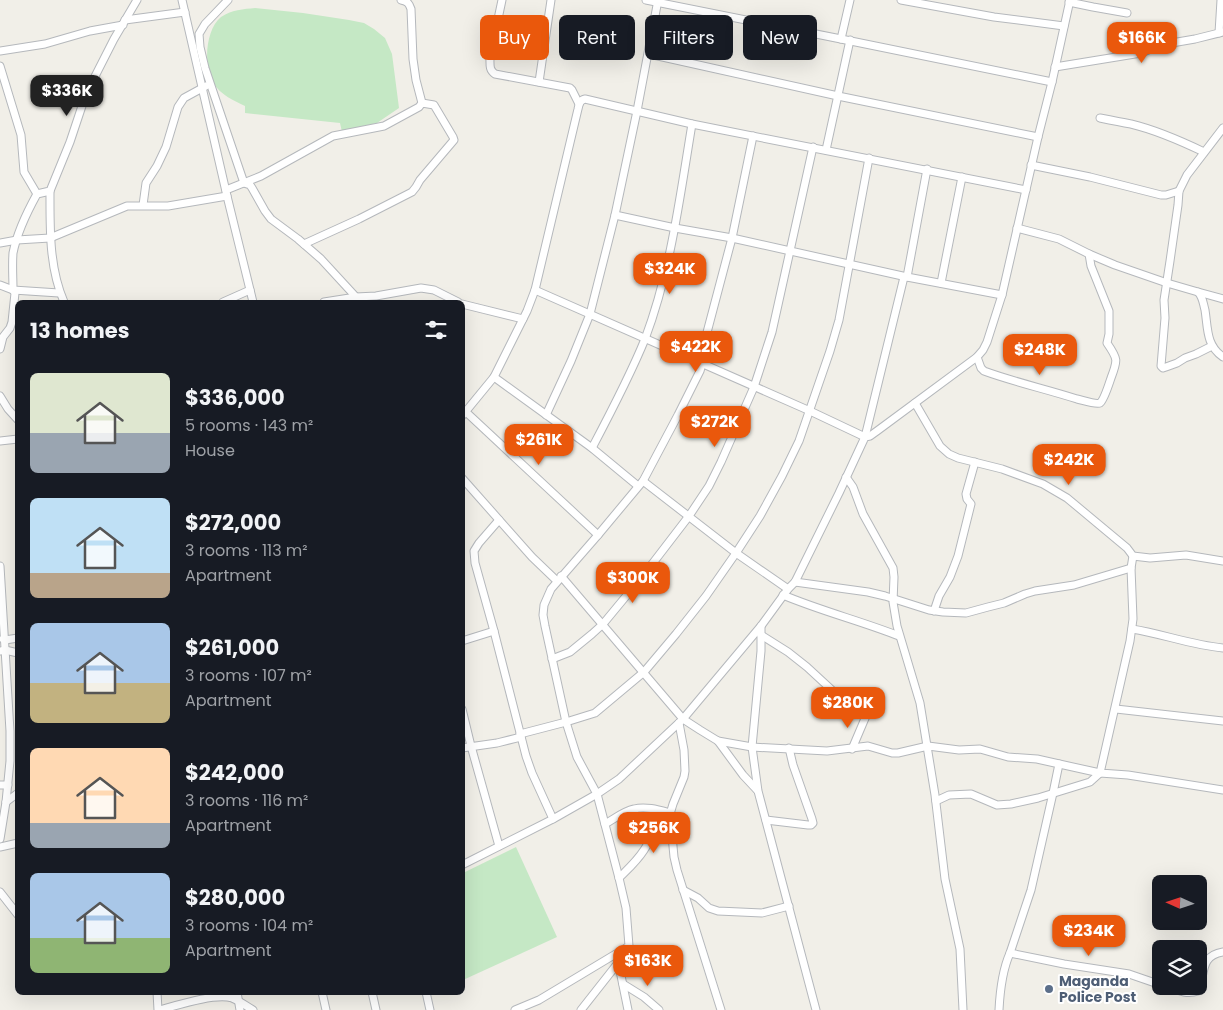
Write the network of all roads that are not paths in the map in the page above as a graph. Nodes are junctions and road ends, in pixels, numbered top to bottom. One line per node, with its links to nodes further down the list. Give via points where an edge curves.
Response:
1 (137, 0): 16 (street)
2 (182, 0): 13 (street)
3 (228, 0): 28 (street, via 199,34)
4 (401, 0): 31 (street, via 411,8 412,59)
5 (502, 0): 26 (street, via 490,70 495,74)
6 (551, 0): 26 (street)
7 (646, 0): 12 (street)
8 (850, 0): 19 (street)
9 (901, 0): 17 (street)
10 (1221, 0): 18 (street)
11 (1070, 1): 14 (street); 17 (street)
12 (659, 2): 15 (street); 19 (street)
13 (184, 12): 16 (street); 29 (street)
14 (1127, 13)
15 (656, 15)
16 (124, 22): 21 (street, via 45,44); 48 (street, via 86,94)
17 (1064, 26): 25 (street)
18 (1221, 33): 25 (street, via 1160,45 1141,53)
19 (841, 39): 20 (street)
20 (850, 40): 27 (street); 30 (street)
21 (0, 51)
22 (647, 60): 33 (street)
23 (675, 60): 30 (street)
24 (0, 66): 51 (street, via 21,135 24,172)
25 (1055, 67): 27 (street)
26 (539, 82): 32 (street, via 570,88)
27 (1052, 82): 38 (street)
28 (210, 84): 29 (street); 46 (street)
29 (202, 87): 50 (street); 52 (street, via 184,98 178,107 166,148 146,184)
30 (838, 96): 38 (street); 40 (street)
31 (422, 103): 46 (street, via 384,126 333,136); 60 (street, via 434,105 454,140 412,192)
32 (580, 104): 33 (street, via 585,99); 70 (street)
33 (637, 112): 35 (street); 53 (street)
34 (1100, 118): 41 (street, via 1141,127)
35 (692, 124): 37 (street); 54 (street)
36 (1223, 128): 41 (street)
37 (753, 136): 39 (street); 57 (street)
38 (1038, 136): 43 (street)
39 (813, 147): 40 (street); 61 (street)
40 (826, 150): 42 (street)
41 (1204, 152): 49 (street)
42 (869, 158): 44 (street); 63 (street)
43 (1032, 165): 47 (street); 49 (street, via 1161,195)
44 (927, 169): 45 (street); 64 (street)
45 (962, 176): 47 (street); 66 (street)
46 (244, 183): 50 (street); 60 (street, via 250,185 271,219)
47 (1026, 190): 55 (street)
48 (50, 191): 51 (street); 56 (street)
49 (1178, 191): 65 (street)
50 (226, 193): 52 (street, via 168,206); 69 (street)
51 (38, 194): 58 (street)
52 (143, 205): 56 (street, via 127,206)
53 (615, 215): 54 (street); 81 (street)
54 (675, 228): 57 (street); 83 (street)
55 (1017, 228): 62 (street, via 1059,239); 73 (street)
56 (50, 238): 58 (street); 72 (street, via 53,269)
57 (732, 238): 61 (street); 88 (street, via 705,340)
58 (17, 240): 59 (street); 68 (street, via 13,254)
59 (0, 243)
60 (304, 244): 74 (street)
61 (790, 252): 63 (street); 90 (street, via 772,332)
62 (1089, 254): 65 (street); 86 (street, via 1109,311 1107,343 1117,362 1101,402 1092,403 984,372)
63 (849, 265): 64 (street); 93 (street, via 839,320)
64 (905, 277): 66 (street); 98 (street)
65 (1167, 283): 71 (street); 84 (street, via 1161,366 1166,367)
66 (941, 284): 73 (street)
67 (0, 285): 68 (street)
68 (13, 290): 72 (street); 85 (street, via 12,322)
69 (250, 290): 77 (street); 78 (street)
70 (535, 290): 81 (street); 82 (street)
71 (1198, 292): 75 (street); 84 (street, via 1203,300)
72 (60, 293): 76 (street)
73 (1002, 295): 86 (street, via 990,334)
74 (361, 299): 79 (street, via 425,288)
75 (1223, 299)
76 (63, 300)
77 (228, 300)
78 (252, 300)
79 (454, 300)
80 (465, 305): 82 (street)
81 (590, 314): 83 (street); 96 (street)
82 (523, 319): 89 (street)
83 (645, 339): 88 (street); 101 (street)
84 (1212, 346): 87 (street)
85 (0, 348)
86 (977, 357): 92 (street)
87 (1223, 357)
88 (702, 364): 90 (street); 105 (street)
89 (494, 377): 94 (street); 96 (street)
90 (754, 387): 93 (street); 106 (street, via 709,486)
91 (0, 396): 97 (street)
92 (915, 403): 98 (street); 102 (street, via 940,446 949,454)
93 (810, 411): 98 (street); 109 (street, via 775,490)
94 (465, 413)
95 (465, 415): 108 (street)
96 (546, 415): 101 (street)
97 (15, 417)
98 (865, 437): 103 (street)
99 (15, 439): 100 (street)
100 (0, 441)
101 (592, 448): 105 (street)
102 (975, 462): 110 (street, via 1055,490); 118 (street, via 966,494 971,504 962,545)
103 (846, 477): 115 (street); 117 (street, via 892,565)
104 (465, 481): 107 (street)
105 (641, 483): 106 (street); 108 (street)
106 (689, 516): 109 (street); 119 (street)
107 (499, 520): 114 (street, via 532,557); 122 (street, via 474,551)
108 (598, 535): 114 (street)
109 (736, 553): 116 (street); 132 (street, via 706,596)
110 (1134, 556): 111 (street, via 1186,555); 113 (street)
111 (1223, 561)
112 (0, 566): 126 (street)
113 (1131, 568): 118 (street, via 1074,585 1035,590 1004,604 966,614); 121 (street)
114 (559, 579): 119 (street); 131 (street, via 547,596 543,615)
115 (795, 582): 116 (street); 117 (street)
116 (785, 592): 120 (street); 124 (street, via 809,606)
117 (894, 599): 118 (street); 124 (street)
118 (934, 611)
119 (602, 624): 131 (street, via 570,652); 132 (street)
120 (761, 626): 123 (street); 135 (street)
121 (1132, 628): 128 (street); 133 (street)
122 (494, 631): 127 (street); 138 (street)
123 (761, 635): 143 (street); 145 (street, via 807,667 847,704 866,712)
124 (899, 636): 141 (street, via 917,694)
125 (15, 638): 126 (street)
126 (2, 639): 129 (street)
127 (465, 640)
128 (1223, 648)
129 (2, 651): 130 (street); 148 (street, via 10,731)
130 (15, 653)
131 (552, 659): 137 (street)
132 (644, 672): 135 (street); 137 (street, via 595,713)
133 (1116, 709): 136 (street); 147 (street)
134 (465, 719): 140 (street)
135 (681, 721): 139 (street); 152 (street, via 619,779); 156 (street, via 685,771)
136 (1223, 721)
137 (566, 722): 138 (street); 152 (street, via 577,757)
138 (520, 736): 140 (street); 157 (street, via 529,766)
139 (718, 741): 143 (street); 149 (street)
140 (472, 746): 142 (street); 162 (street)
141 (928, 746): 145 (street, via 898,753 868,746); 146 (street, via 980,749 1008,757); 155 (street)
142 (465, 747)
143 (752, 747): 144 (street); 149 (street)
144 (789, 748): 145 (street, via 827,751); 158 (street, via 813,823)
145 (852, 748)
146 (1059, 764): 147 (street); 151 (street)
147 (1100, 773): 150 (street); 151 (street, via 1090,782)
148 (4, 785): 154 (street)
149 (758, 790): 158 (street)
150 (1223, 790)
151 (1054, 793): 155 (street, via 1011,804 997,805 971,794 949,795); 171 (street, via 1031,890)
152 (596, 794): 157 (street); 159 (street)
153 (15, 795): 154 (street)
154 (6, 802): 160 (street)
155 (936, 802): 195 (street, via 945,879 960,949)
156 (669, 813): 159 (street, via 632,809); 165 (street, via 659,823 644,850); 166 (street, via 674,857)
157 (553, 820): 162 (street)
158 (766, 820): 168 (street)
159 (605, 824): 165 (street)
160 (0, 839)
161 (15, 844): 163 (street)
162 (499, 846): 164 (street)
163 (0, 847)
164 (465, 863)
165 (619, 878): 172 (street, via 626,908 629,946)
166 (683, 890): 168 (street, via 718,911 762,914); 193 (street)
167 (0, 892): 169 (street)
168 (789, 906): 194 (street)
169 (15, 911)
170 (1223, 952): 173 (street)
171 (1010, 953): 175 (street, via 1129,974); 196 (street, via 1002,978)
172 (616, 954): 174 (street); 189 (street, via 539,1000)
173 (1207, 960)
174 (618, 963): 176 (street); 190 (street)
175 (1152, 982)
176 (623, 984): 191 (street); 192 (street)
177 (157, 995): 183 (street)
178 (238, 995): 182 (street)
179 (323, 995): 186 (street)
180 (373, 995): 187 (street)
181 (427, 995): 188 (street)
182 (239, 1001): 183 (street, via 209,998); 184 (street); 185 (street)
183 (159, 1010)
184 (240, 1010)
185 (253, 1010)
186 (326, 1010)
187 (376, 1010)
188 (430, 1010)
189 (515, 1010)
190 (581, 1010)
191 (628, 1010)
192 (659, 1010)
193 (721, 1010)
194 (816, 1010)
195 (963, 1010)
196 (1000, 1010)

